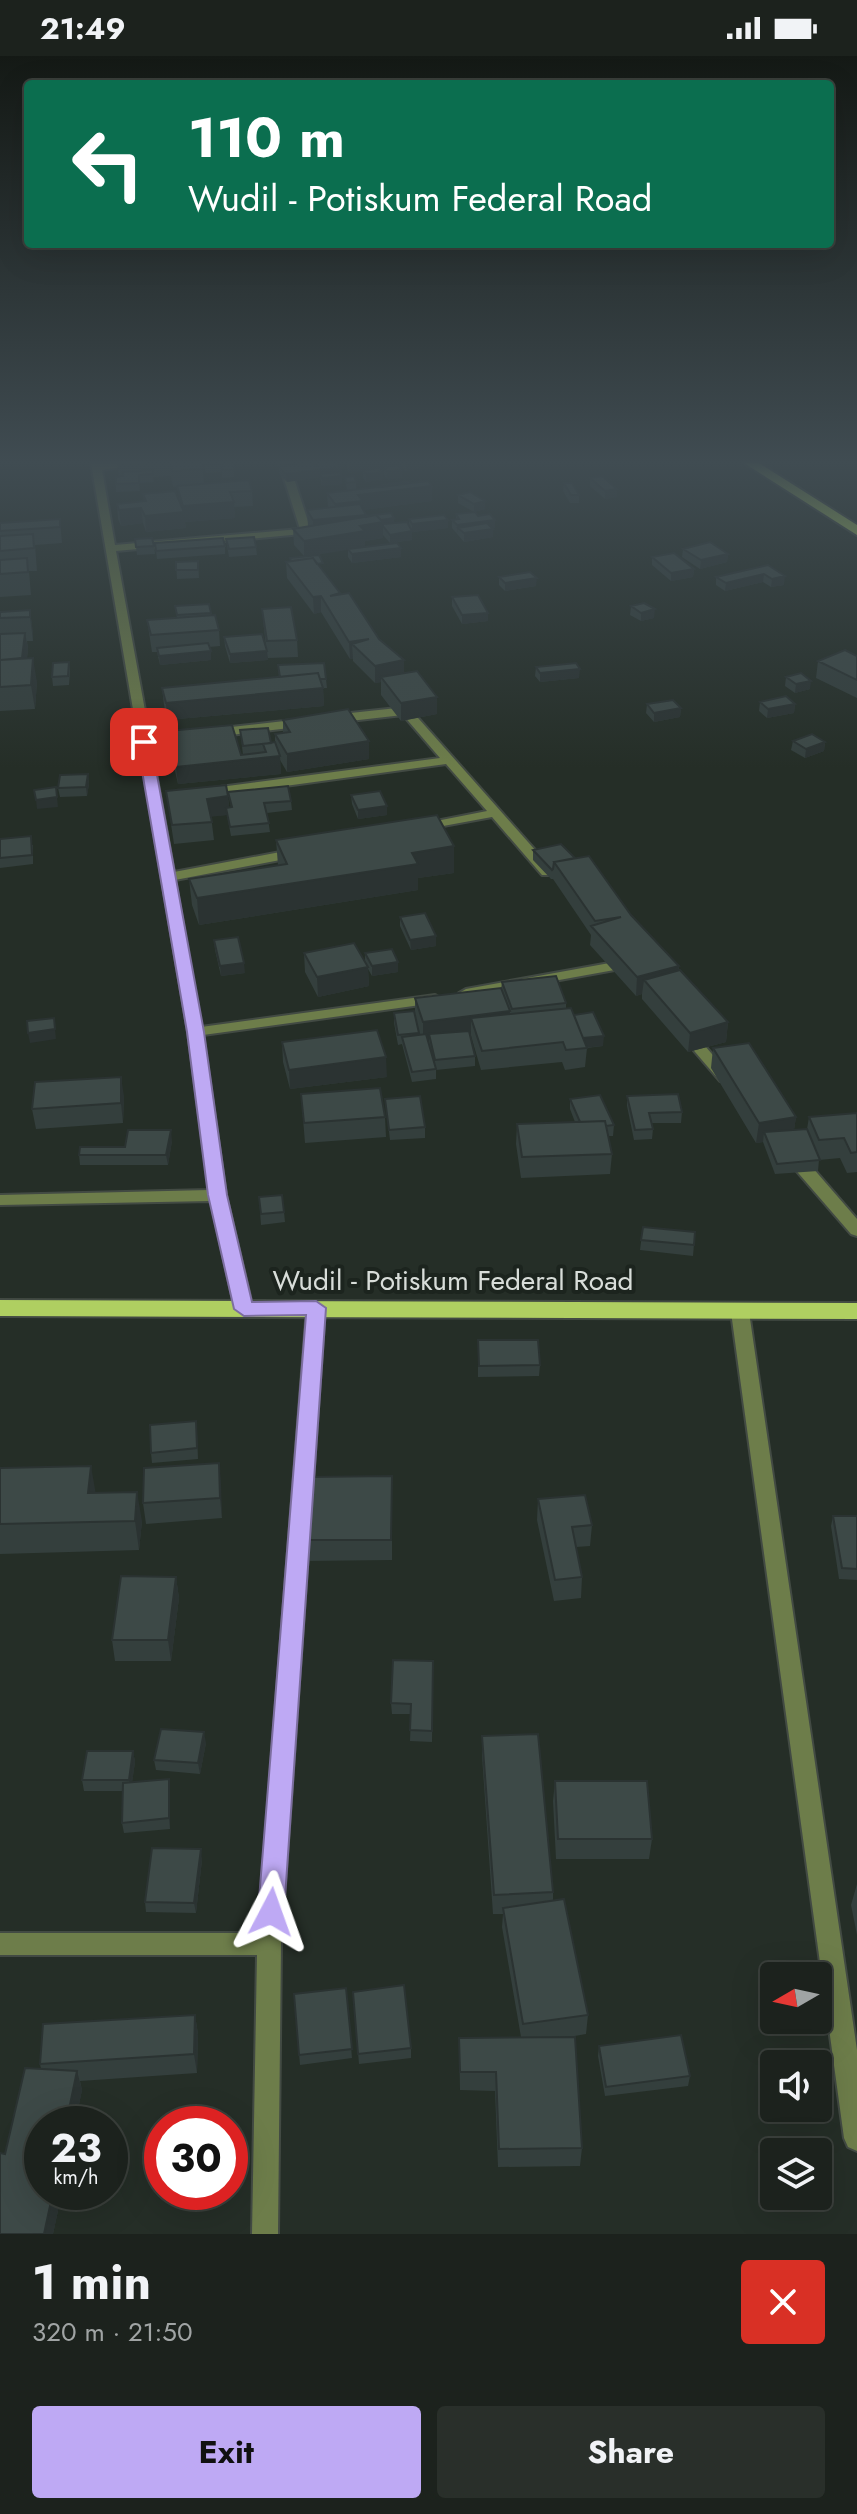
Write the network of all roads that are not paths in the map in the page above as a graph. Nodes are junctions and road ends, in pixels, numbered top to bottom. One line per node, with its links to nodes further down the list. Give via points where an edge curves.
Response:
1 (114, 565): 4 (street)
2 (386, 687): 3 (street)
3 (406, 711): 4 (street); 5 (street)
4 (144, 742): 8 (street)
5 (449, 760): 6 (street); 9 (street)
6 (185, 795)
7 (170, 797): 8 (street)
8 (154, 799): 12 (street)
9 (495, 813): 10 (street); 13 (street)
10 (403, 831)
11 (312, 850): 12 (street)
12 (168, 877): 16 (street)
13 (555, 883)
14 (626, 964): 16 (street, via 396,1006)
15 (676, 1022): 17 (street)
16 (195, 1032): 19 (street)
17 (737, 1091)
18 (787, 1149): 21 (street)
19 (218, 1195): 20 (street); 24 (street)
20 (0, 1200)
21 (857, 1230)
22 (0, 1308): 24 (main road, Wudil - Potiskum Federal Road)
23 (316, 1308): 24 (main road, Wudil - Potiskum Federal Road); 26 (main road, Wudil - Potiskum Federal Road); 28 (street)
24 (244, 1309)
25 (857, 1311): 26 (main road, Wudil - Potiskum Federal Road)
26 (740, 1312): 29 (street)
27 (0, 1944): 28 (street)
28 (269, 1944): 30 (street)
29 (857, 2138)
30 (265, 2234)

